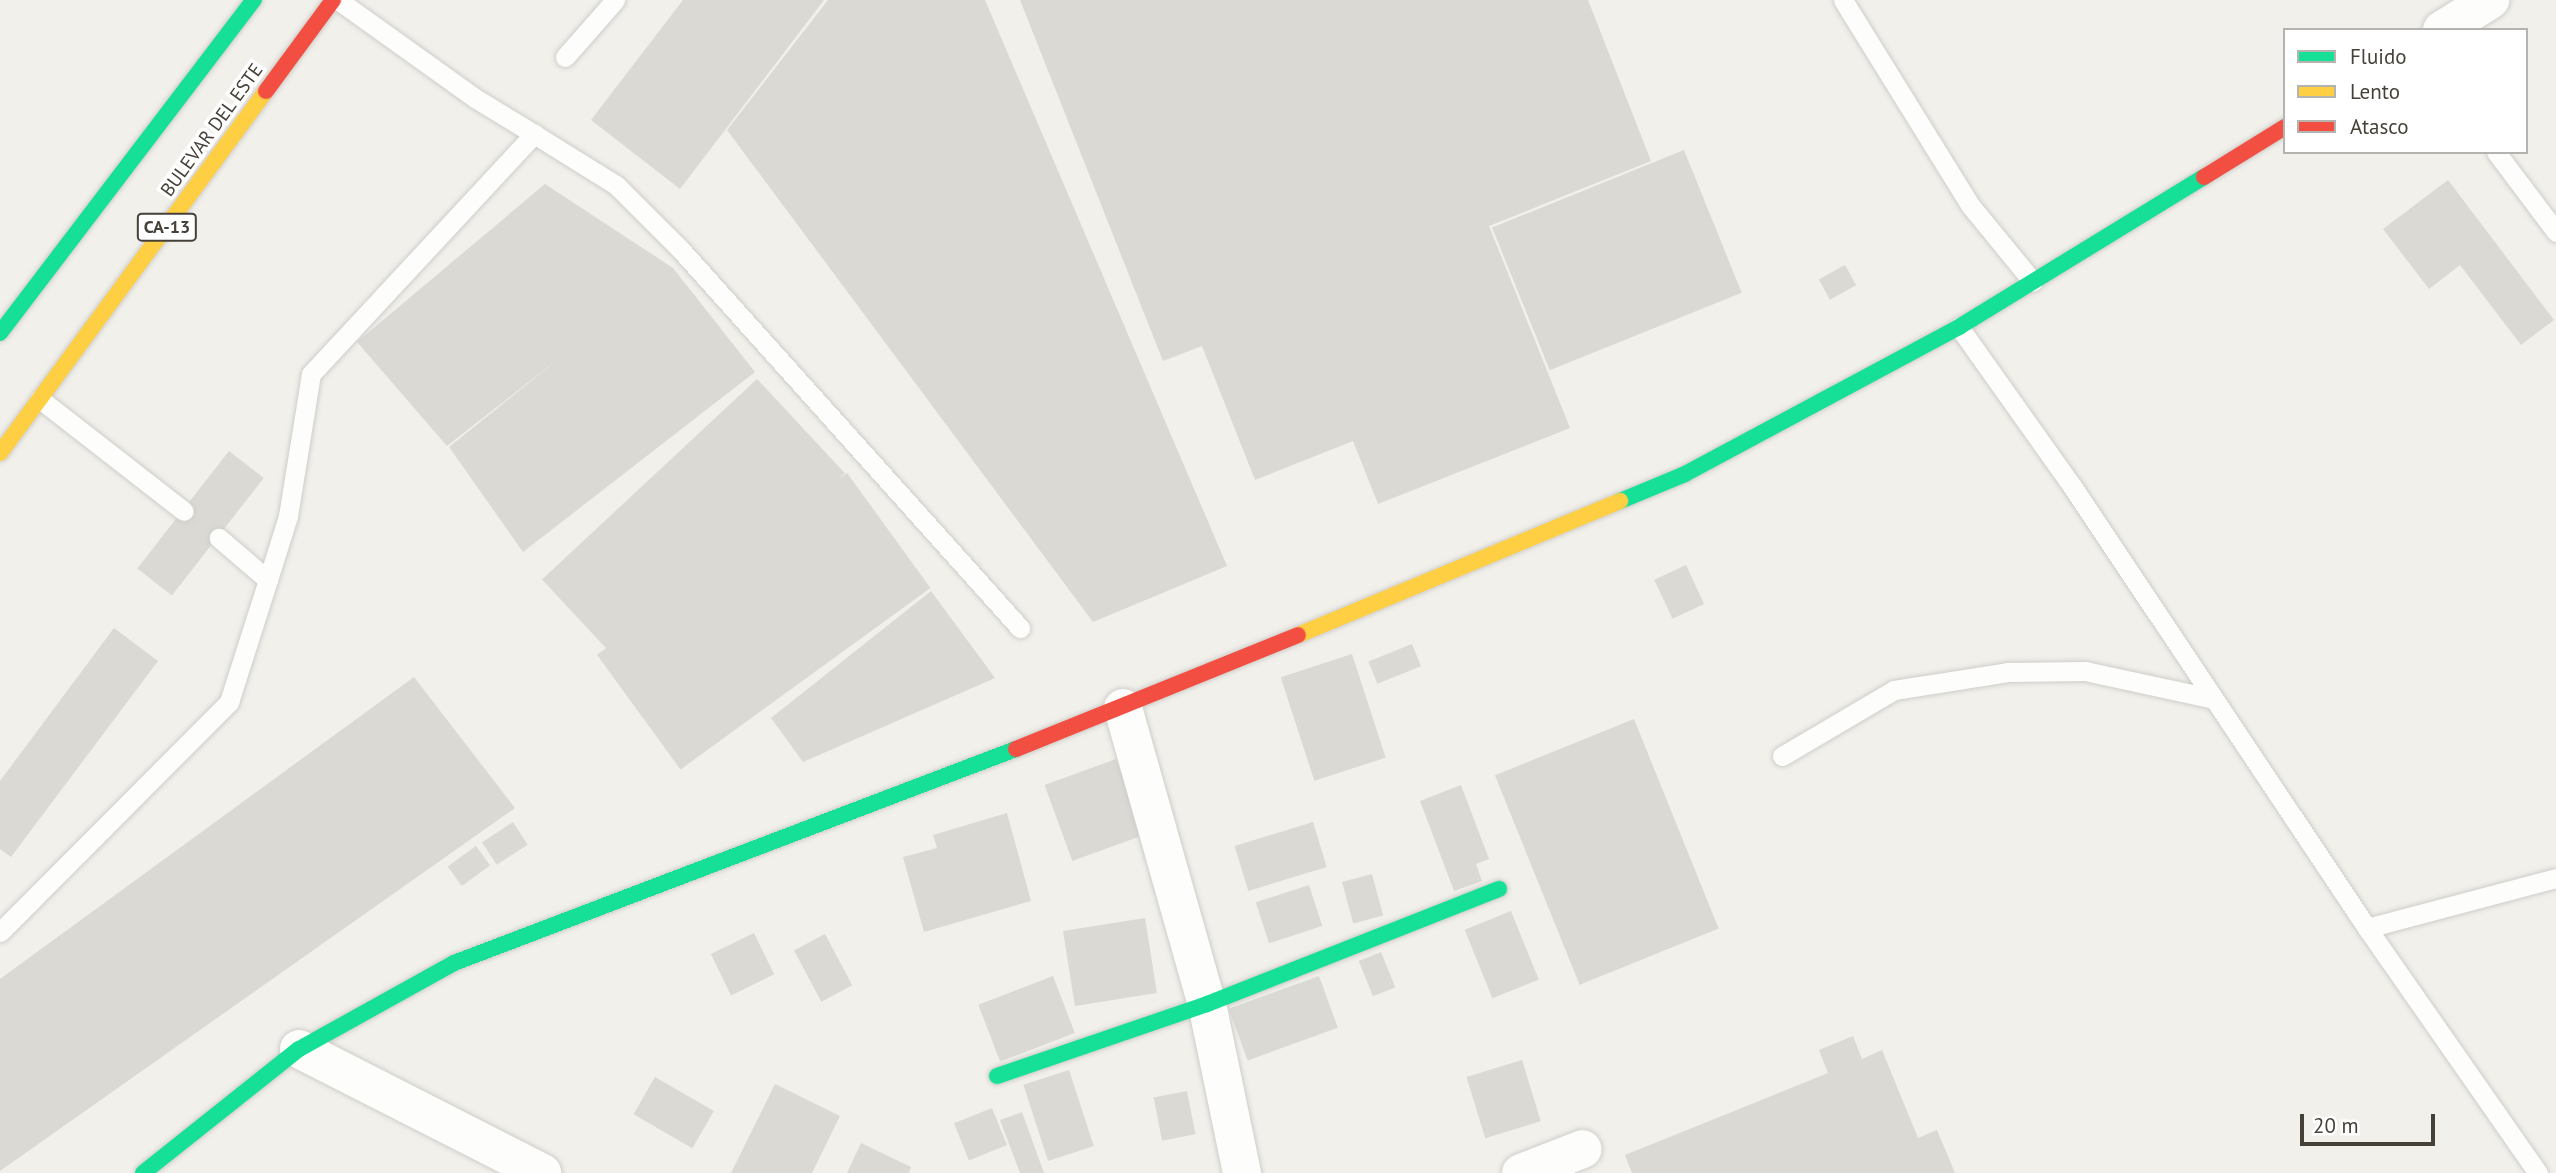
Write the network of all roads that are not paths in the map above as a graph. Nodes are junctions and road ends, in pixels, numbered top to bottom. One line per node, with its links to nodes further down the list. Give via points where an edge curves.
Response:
1 (254, 0): 14 (main road)
2 (336, 0): 9 (lane); 15 (main road, BULEVAR DEL ESTE / CA-13)
3 (615, 0): 7 (lane)
4 (1843, 0): 12 (lane, via 1970,205)
5 (2490, 0): 6 (street)
6 (2445, 28)
7 (565, 57)
8 (2283, 128): 12 (main road)
9 (534, 134): 19 (lane, via 311,374 288,516); 20 (lane, via 616,185 681,250)
10 (2498, 154): 11 (lane)
11 (2556, 232)
12 (2033, 282): 13 (main road)
13 (1959, 327): 21 (lane); 22 (main road, via 1685,474)
14 (0, 333)
15 (40, 399): 16 (main road, BULEVAR DEL ESTE / CA-13); 17 (lane)
16 (0, 453)
17 (184, 511)
18 (219, 538): 19 (lane)
19 (268, 580): 27 (lane, via 229,702)
20 (1020, 628)
21 (2214, 699): 23 (lane, via 2085,671 2008,672 1894,690); 26 (lane)
22 (1123, 708): 28 (street); 29 (main road, via 454,962)
23 (1782, 756)
24 (2556, 878): 26 (lane)
25 (1499, 889): 28 (main road)
26 (2367, 928): 36 (lane)
27 (0, 932)
28 (1207, 1004): 30 (main road); 34 (street)
29 (299, 1049): 32 (main road); 33 (street)
30 (997, 1076)
31 (1583, 1149): 35 (street)
32 (143, 1173)
33 (542, 1173)
34 (1242, 1173)
35 (1521, 1173)
36 (2538, 1173)

